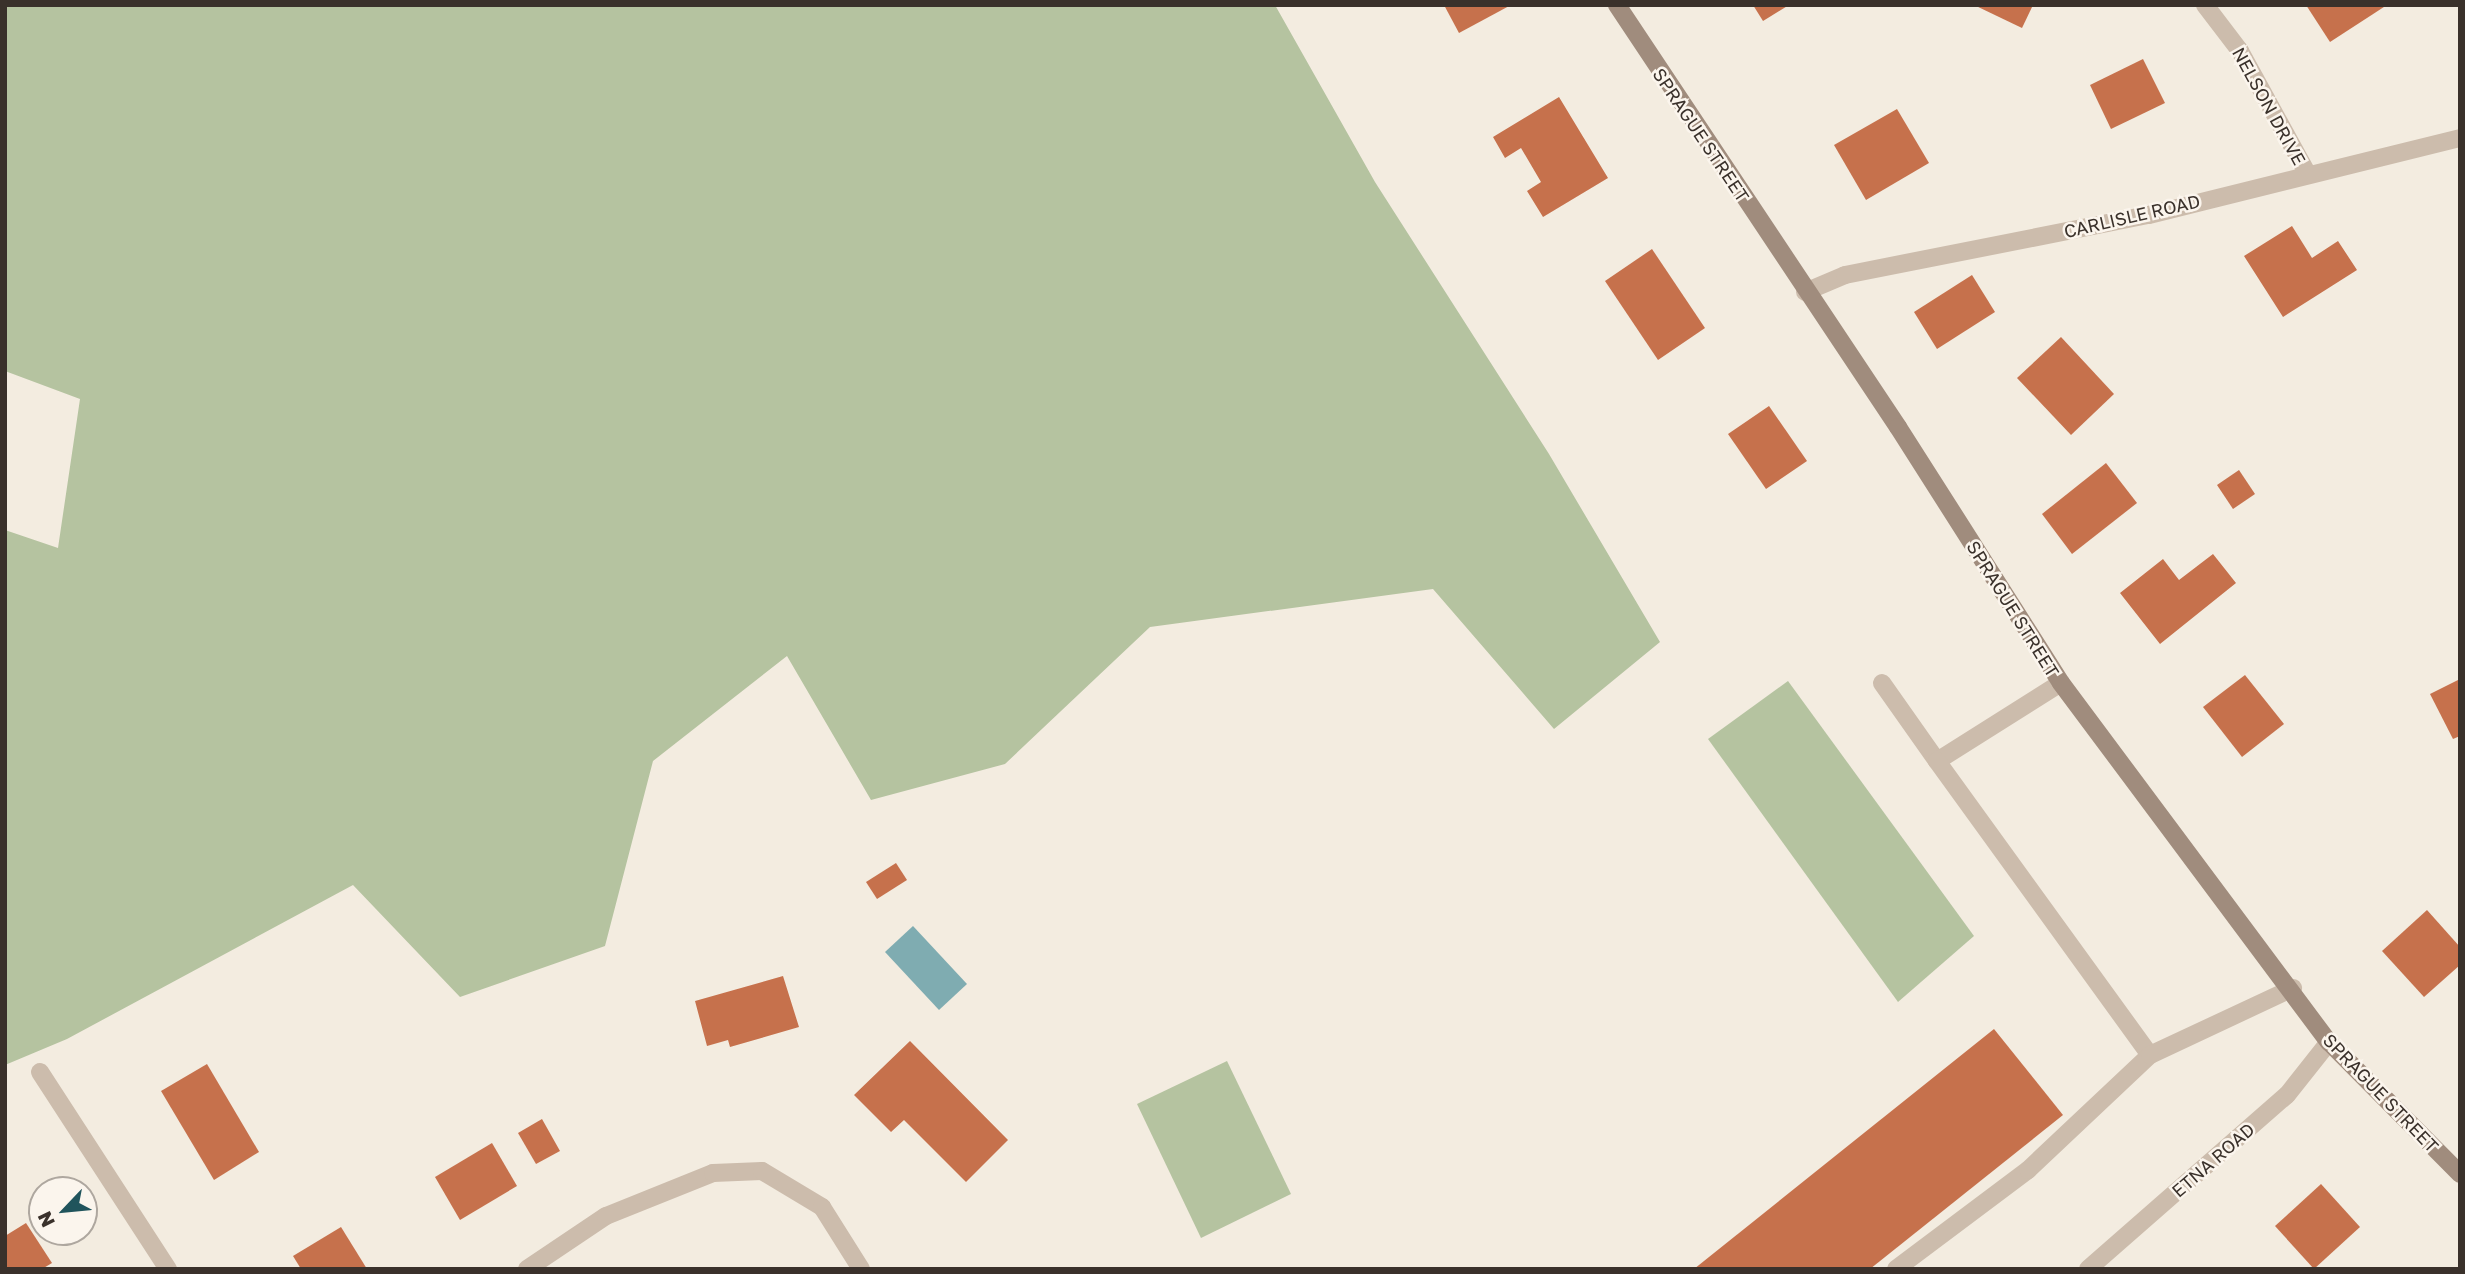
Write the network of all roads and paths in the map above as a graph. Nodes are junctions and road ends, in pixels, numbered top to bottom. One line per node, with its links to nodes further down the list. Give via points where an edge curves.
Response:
1 (1617, 5): 5 (main road, SPRAGUE STREET)
2 (2205, 5): 4 (street, NELSON DRIVE, via 2240,51)
3 (2460, 138): 4 (street, CARLISLE ROAD)
4 (2307, 173): 5 (street, CARLISLE ROAD, via 2149,215 1845,275)
5 (1805, 292): 7 (main road, SPRAGUE STREET, via 1898,427)
6 (1882, 683): 8 (street)
7 (2061, 683): 8 (street); 9 (main road, SPRAGUE STREET)
8 (1937, 761): 11 (street)
9 (2293, 988): 10 (main road, SPRAGUE STREET); 11 (street)
10 (2329, 1042): 13 (main road, SPRAGUE STREET); 18 (street, ETNA ROAD, via 2287,1095)
11 (2150, 1055): 17 (street, via 2028,1170)
12 (40, 1072): 14 (street)
13 (2460, 1174)
14 (169, 1269)
15 (527, 1269): 16 (street, via 606,1216 713,1173 762,1171 822,1207)
16 (861, 1269)
17 (1896, 1269)
18 (2088, 1269)

